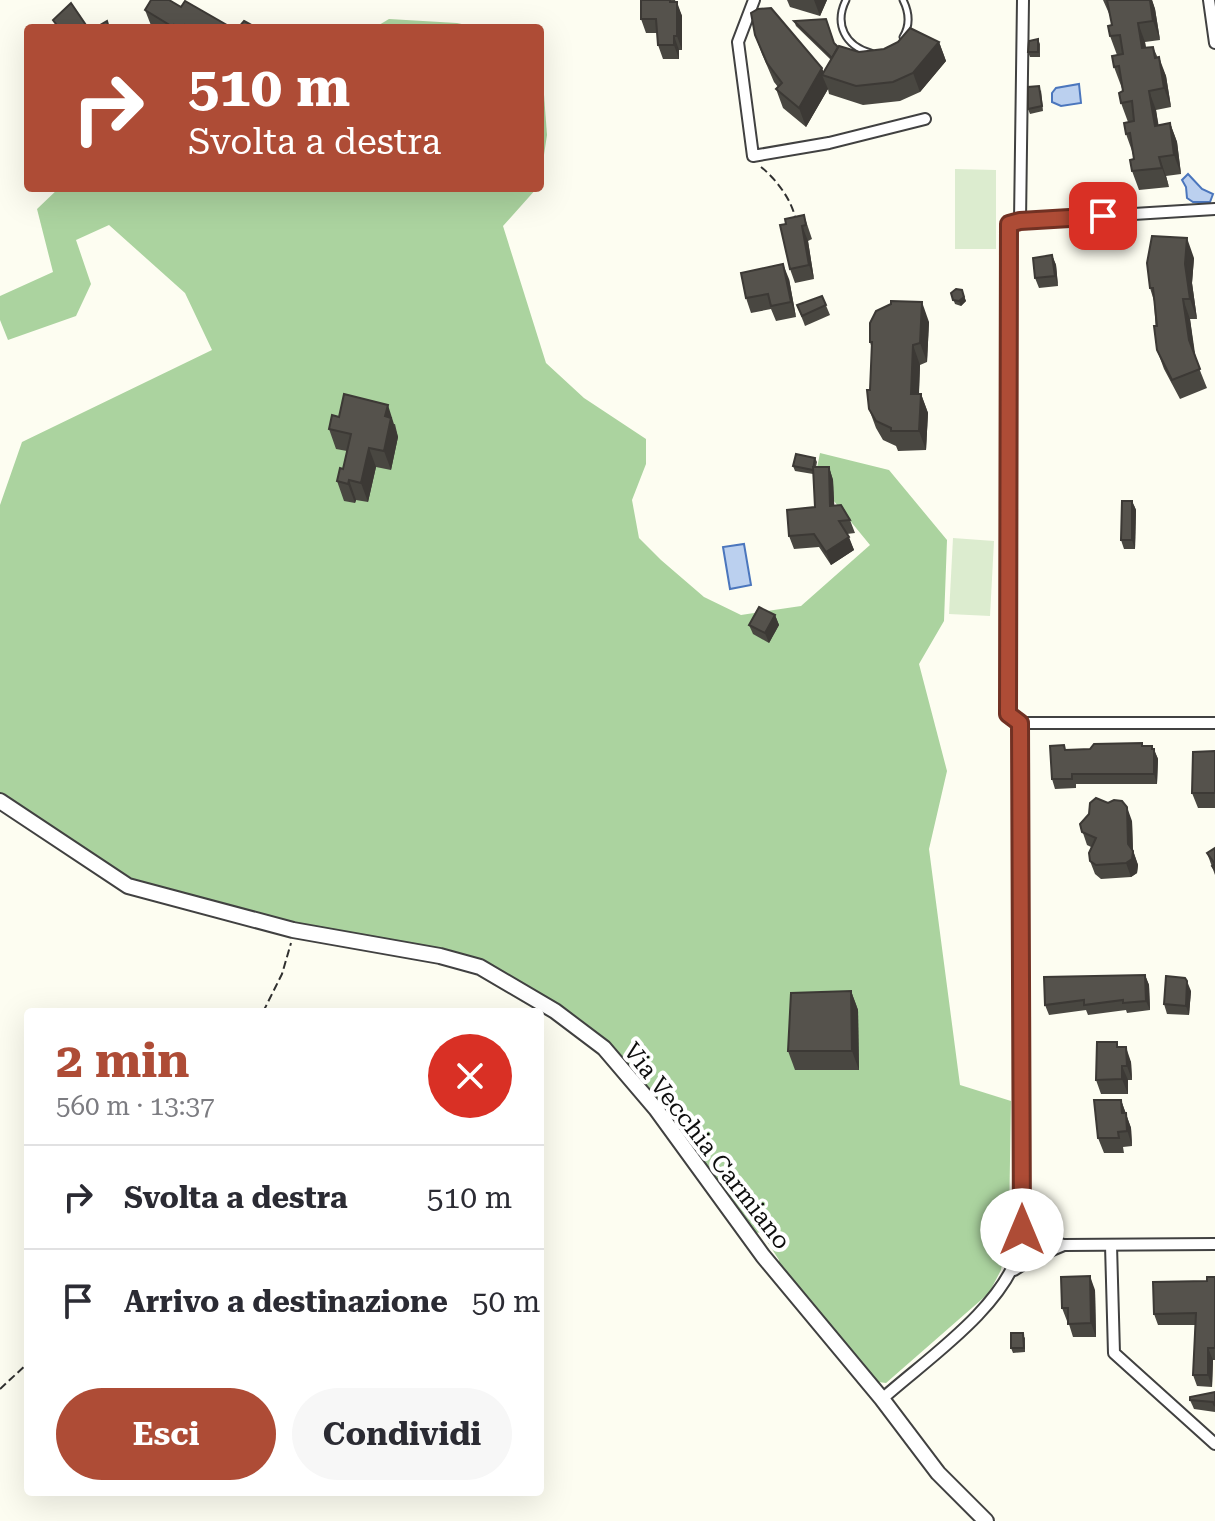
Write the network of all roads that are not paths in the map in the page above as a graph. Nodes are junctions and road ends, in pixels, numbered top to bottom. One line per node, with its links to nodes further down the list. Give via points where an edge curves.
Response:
1 (754, 0): 9 (street, via 738,42 753,156)
2 (846, 0): 8 (lane, via 841,14 845,37 861,50)
3 (904, 0): 6 (lane, via 909,22)
4 (1023, 0): 11 (street)
5 (1209, 0): 7 (street)
6 (901, 41)
7 (1215, 43)
8 (882, 52)
9 (925, 119)
10 (1215, 209): 11 (street)
11 (1020, 221): 12 (street, via 1009,224 1008,714)
12 (1020, 723): 13 (street); 15 (street)
13 (1215, 723)
14 (0, 801): 20 (street, Via Vecchia Carmiano, via 128,886 293,930 480,967 555,1011 604,1048 656,1109 763,1256)
15 (1022, 1230): 17 (street); 19 (street)
16 (1215, 1244): 18 (street)
17 (1064, 1245): 18 (street); 19 (street)
18 (1111, 1245): 21 (street, via 1114,1353)
19 (1014, 1270): 20 (street, via 960,1331)
20 (882, 1399): 22 (street, Via Vecchia Carmiano, via 938,1473)
21 (1215, 1444)
22 (986, 1521)

